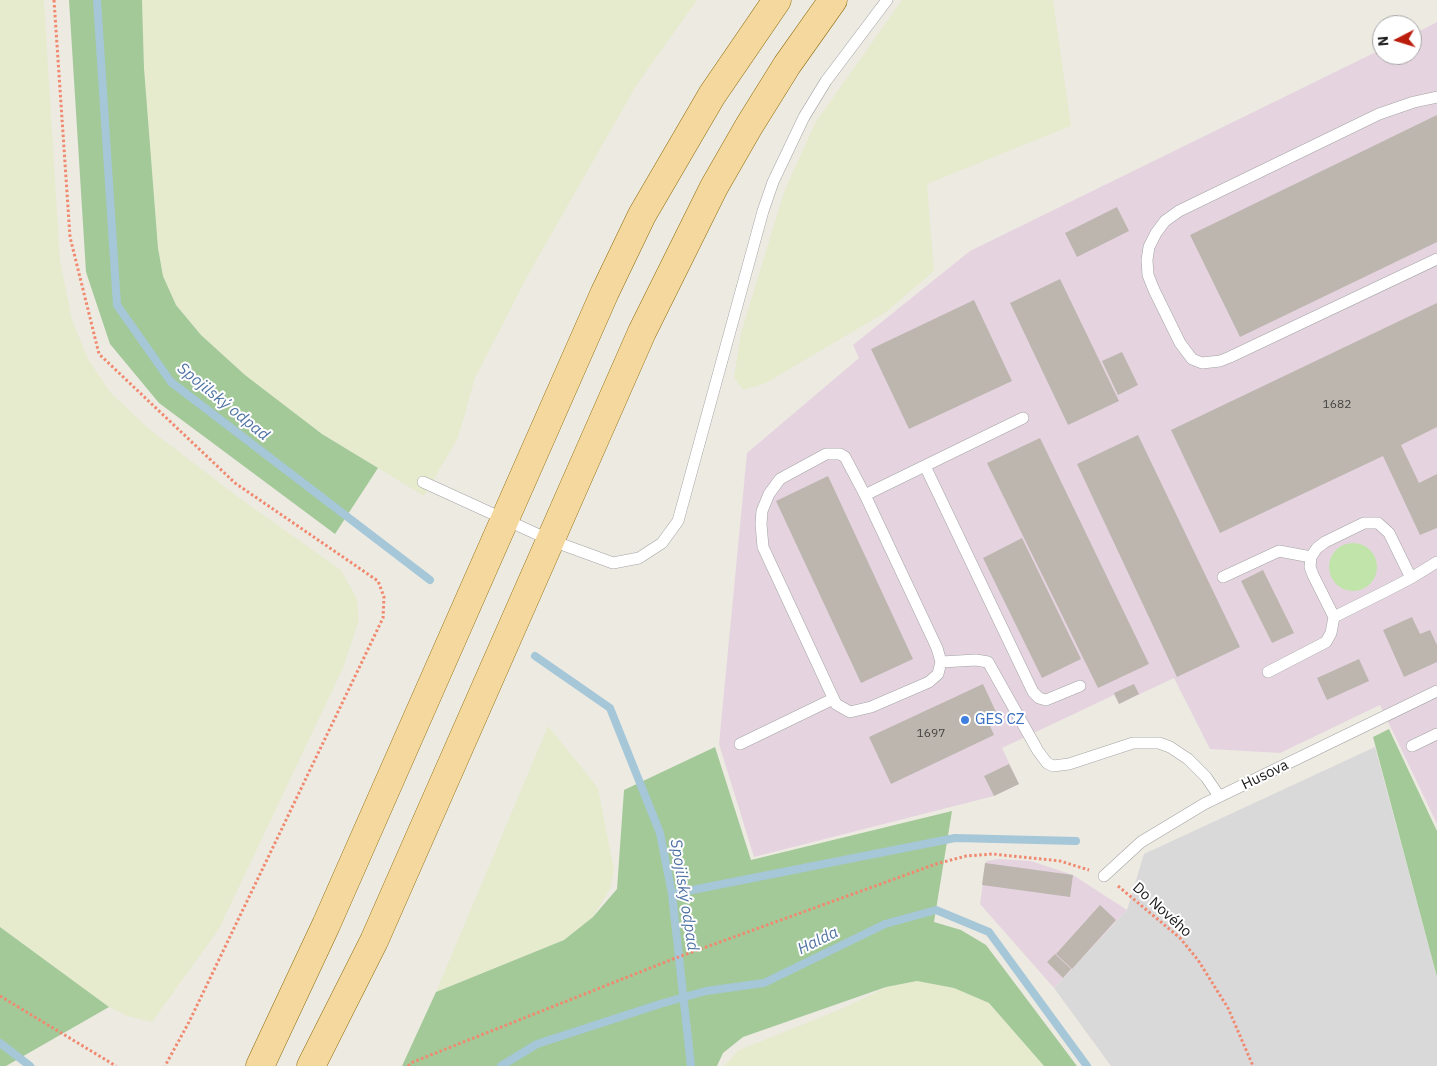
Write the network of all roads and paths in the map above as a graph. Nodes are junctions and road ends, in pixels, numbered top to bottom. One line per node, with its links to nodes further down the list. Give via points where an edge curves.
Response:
1 (54, 0): 31 (path, via 70,238 99,354 236,483 378,581 384,597 383,618)
2 (777, 0): 11 (main road, via 712,95 642,215)
3 (833, 0): 12 (main road, via 778,80 714,187 642,332)
4 (888, 0): 12 (lane, via 826,81 804,117 773,182 678,521 671,533 652,552 626,562 613,563)
5 (1437, 97): 6 (lane, via 1379,114 1196,202 1165,221 1149,247 1147,260 1148,275 1180,343 1192,359 1202,363 1230,357)
6 (1437, 259)
7 (1022, 418): 8 (lane)
8 (925, 466): 10 (lane); 20 (lane, via 1033,692 1046,700)
9 (424, 482): 11 (lane)
10 (865, 495): 18 (lane); 22 (lane, via 849,463 840,454 832,453 817,457 780,479 762,512 761,534 768,559)
11 (503, 519): 12 (lane); 29 (main road, via 326,926)
12 (550, 540): 32 (main road, via 374,942)
13 (1311, 557): 15 (lane, via 1279,551); 16 (lane, via 1317,548 1333,538 1364,524 1378,523 1389,533); 17 (lane, via 1310,567)
14 (1437, 562): 16 (lane)
15 (1223, 577)
16 (1411, 578): 17 (lane)
17 (1334, 617): 19 (lane, via 1326,642)
18 (941, 662): 22 (lane, via 938,674 930,682 864,710 846,711); 26 (lane, via 988,662 1038,751 1053,766 1133,743 1159,744 1188,759)
19 (1268, 672)
20 (1080, 686)
21 (1437, 691): 26 (lane, Husova)
22 (833, 699): 24 (lane)
23 (1437, 734): 25 (lane)
24 (740, 744)
25 (1412, 746)
26 (1219, 796): 27 (lane, Husova, via 1141,842)
27 (1104, 876): 33 (path, Do Nového, via 1060,861 993,854 966,856 936,864 696,950); 34 (path, Do Nového, via 1180,938 1198,960 1228,1008)
28 (0, 996): 30 (path)
29 (262, 1064)
30 (116, 1066)
31 (165, 1066)
32 (311, 1066)
33 (408, 1066)
34 (1254, 1066)

